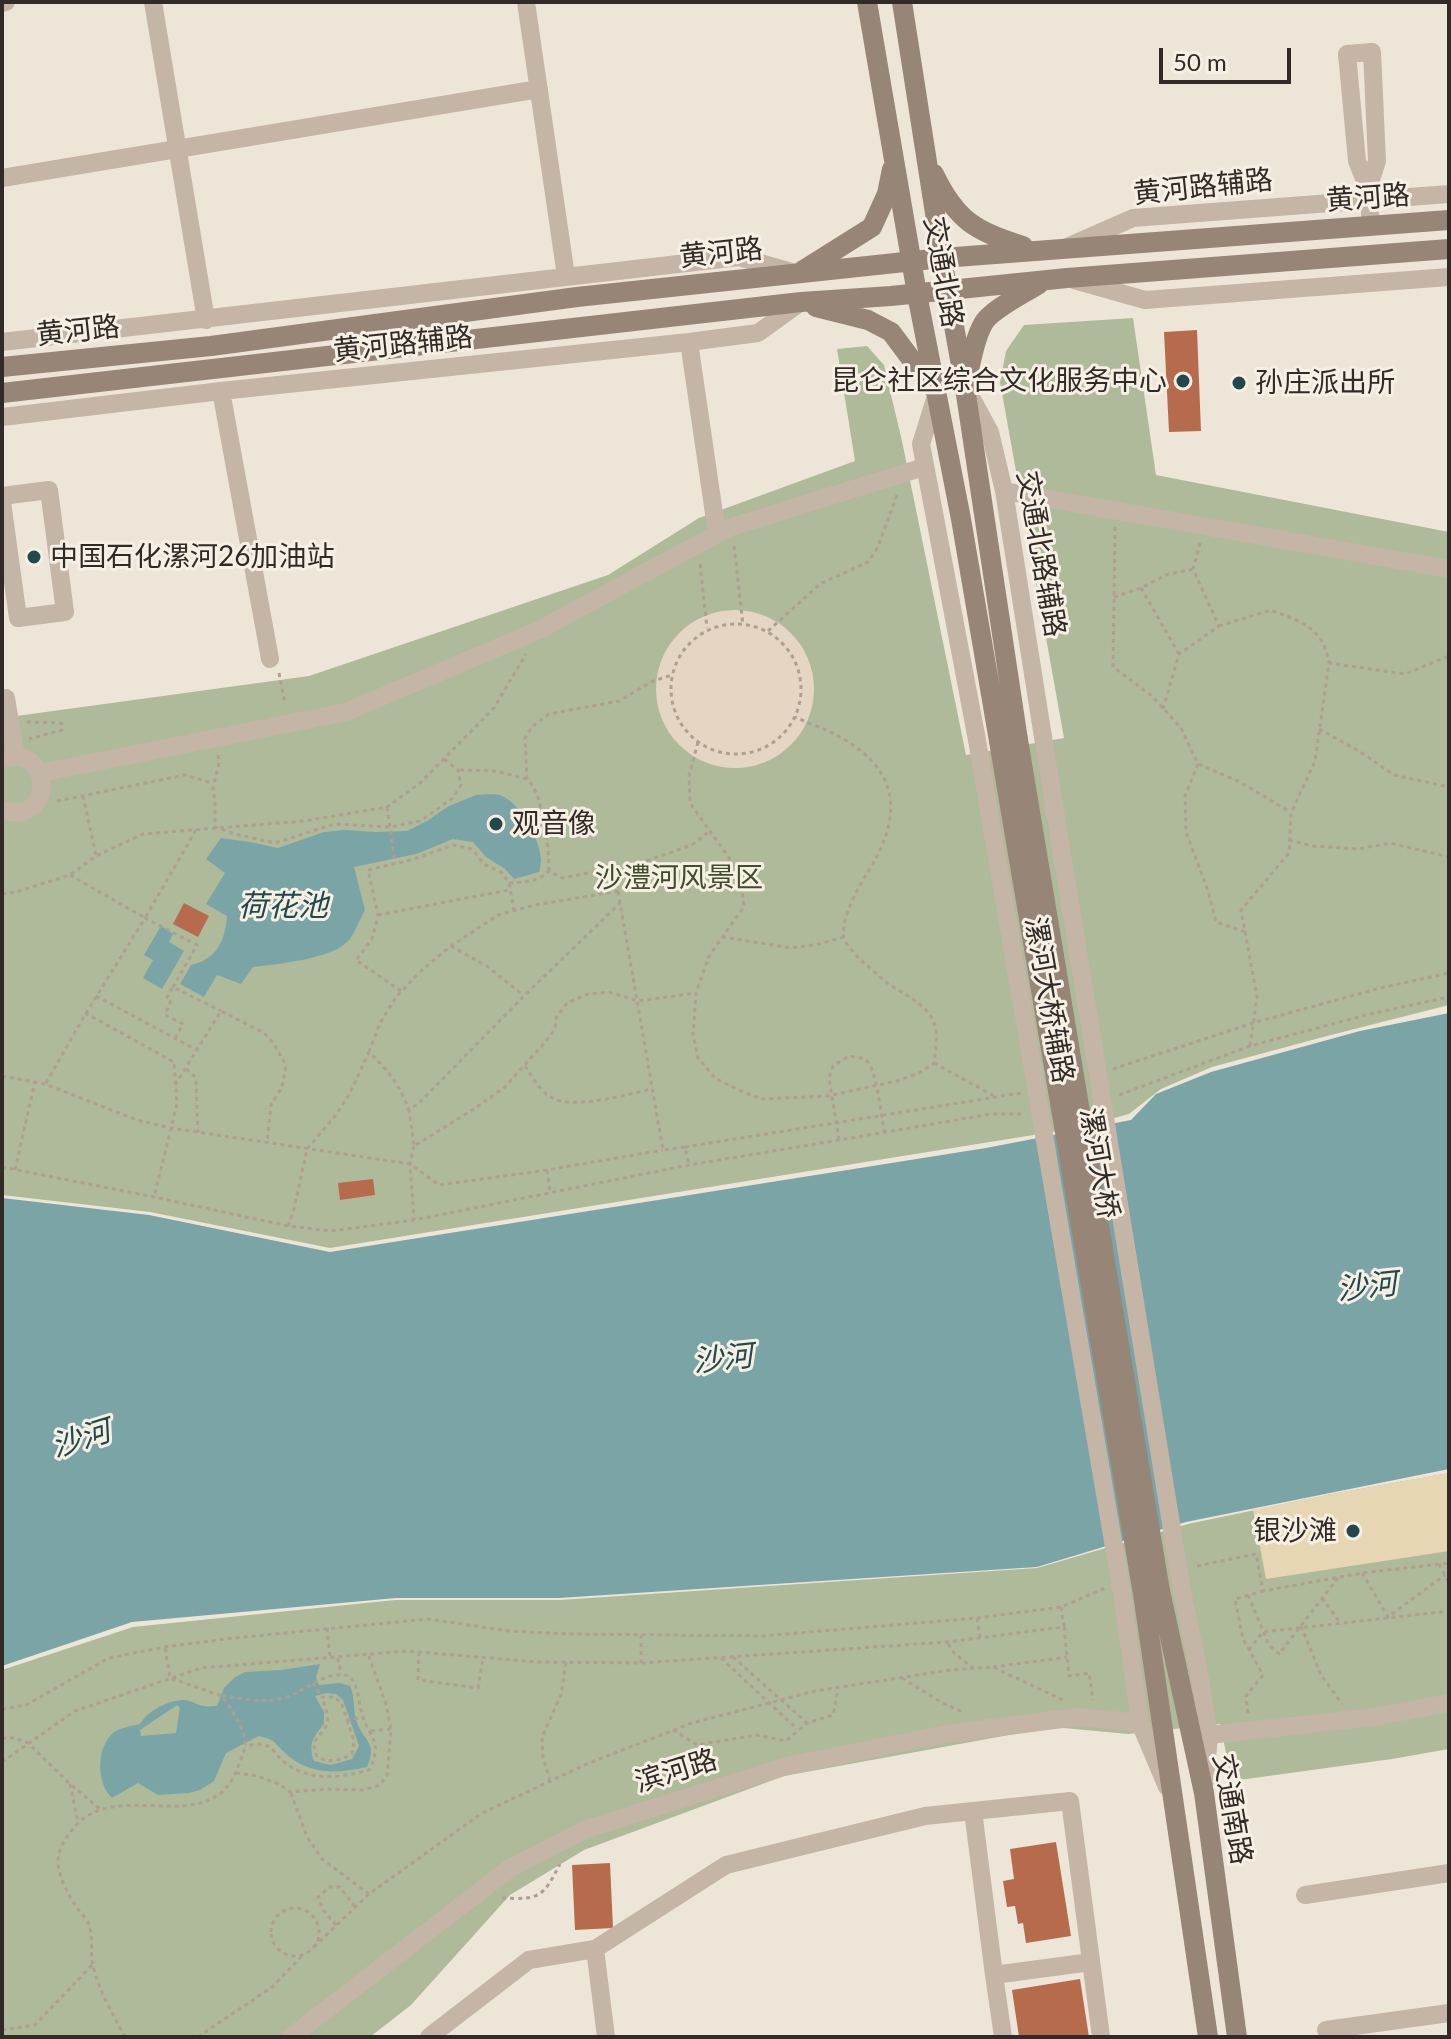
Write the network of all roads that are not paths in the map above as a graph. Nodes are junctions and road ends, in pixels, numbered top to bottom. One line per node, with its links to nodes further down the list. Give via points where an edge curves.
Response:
1 (153, 2): 6 (street)
2 (526, 2): 5 (street)
3 (867, 2): 8 (main road, 交通北路)
4 (902, 2): 7 (main road, 交通北路)
5 (539, 89): 6 (street); 20 (street)
6 (178, 148): 9 (street); 26 (street)
7 (926, 156): 16 (main road, via 962,218 992,237); 17 (main road, 交通北路)
8 (894, 157): 18 (main road, 交通北路); 19 (main road, via 887,194 872,227)
9 (2, 178)
10 (1368, 194): 10 (street, via 1357,161 1347,54 1372,52 1377,161); 11 (street, 黄河路辅路); 13 (street); 14 (street, 黄河路辅路, via 1133,218)
11 (1449, 194)
12 (1449, 220): 13 (main road, 黄河路)
13 (1371, 226): 14 (main road, 黄河路)
14 (1063, 248): 16 (main road, 黄河路)
15 (1449, 249): 22 (main road, 黄河路)
16 (1039, 250): 17 (main road, 黄河路)
17 (942, 258): 18 (main road, 黄河路); 23 (main road, 交通北路)
18 (912, 261): 19 (main road, 黄河路); 24 (main road, 交通北路)
19 (798, 273): 20 (street, 黄河路辅路, via 739,257); 29 (main road, 黄河路)
20 (566, 276): 26 (street, 黄河路辅路)
21 (1449, 277): 22 (street, via 1145,300)
22 (1057, 279): 23 (main road, 黄河路); 30 (main road, via 1007,303 983,322)
23 (947, 291): 24 (main road, 黄河路); 30 (main road, 交通北路)
24 (917, 294): 25 (main road, 黄河路); 33 (main road, 交通北路)
25 (801, 302): 28 (street, 黄河路辅路, via 758,333); 32 (main road, 黄河路); 33 (main road, via 868,320 891,332)
26 (206, 320): 27 (street, 黄河路辅路)
27 (2, 342)
28 (689, 342): 31 (street, 黄河路辅路); 38 (street)
29 (2, 367)
30 (965, 388): 36 (street, 交通北路辅路, via 990,432); 43 (main road, 交通北路)
31 (221, 391): 34 (street, 黄河路辅路); 40 (street)
32 (2, 393)
33 (937, 393): 35 (street, via 921,444); 43 (main road, 交通北路)
34 (2, 417)
35 (924, 467): 38 (street); 47 (street, 漯河大桥辅路, bridge)
36 (1004, 491): 39 (street); 42 (street, 交通北路辅路)
37 (2, 499): 37 (street, via 18,618 65,612 49,490)
38 (725, 530): 45 (street, via 539,630 346,712)
39 (1449, 569)
40 (270, 659)
41 (2, 699): 44 (street, via 6,698)
42 (1043, 737): 50 (street, 漯河大桥辅路, bridge)
43 (1009, 741): 47 (main road, 漯河大桥, bridge)
44 (11, 753): 45 (street)
45 (40, 773): 46 (street, via 42,791 32,807 14,813)
46 (2, 810)
47 (1142, 1595): 49 (street, 漯河大桥辅路); 51 (main road, 交通南路); 52 (main road, 交通南路)
48 (1449, 1703): 50 (street, via 1347,1721)
49 (1140, 1723): 52 (street, 漯河大桥辅路); 61 (street, 滨河路, via 1078,1717 946,1734 787,1766 587,1829 510,1868)
50 (1209, 1735): 51 (street, 漯河大桥辅路)
51 (1204, 1793): 67 (main road, 交通南路)
52 (1176, 1806): 66 (main road, 交通南路)
53 (973, 1811): 56 (street, via 925,1816 726,1865); 57 (street, via 1070,1801); 58 (street)
54 (1449, 1873): 55 (street)
55 (1305, 1895)
56 (595, 1949): 62 (street, via 529,1960); 63 (street)
57 (1091, 1962): 58 (street); 65 (street)
58 (994, 1975): 64 (street)
59 (1449, 2013): 60 (street)
60 (1326, 2030)
61 (291, 2037)
62 (429, 2037)
63 (606, 2037)
64 (1003, 2037)
65 (1101, 2037)
66 (1208, 2037)
67 (1237, 2037)

